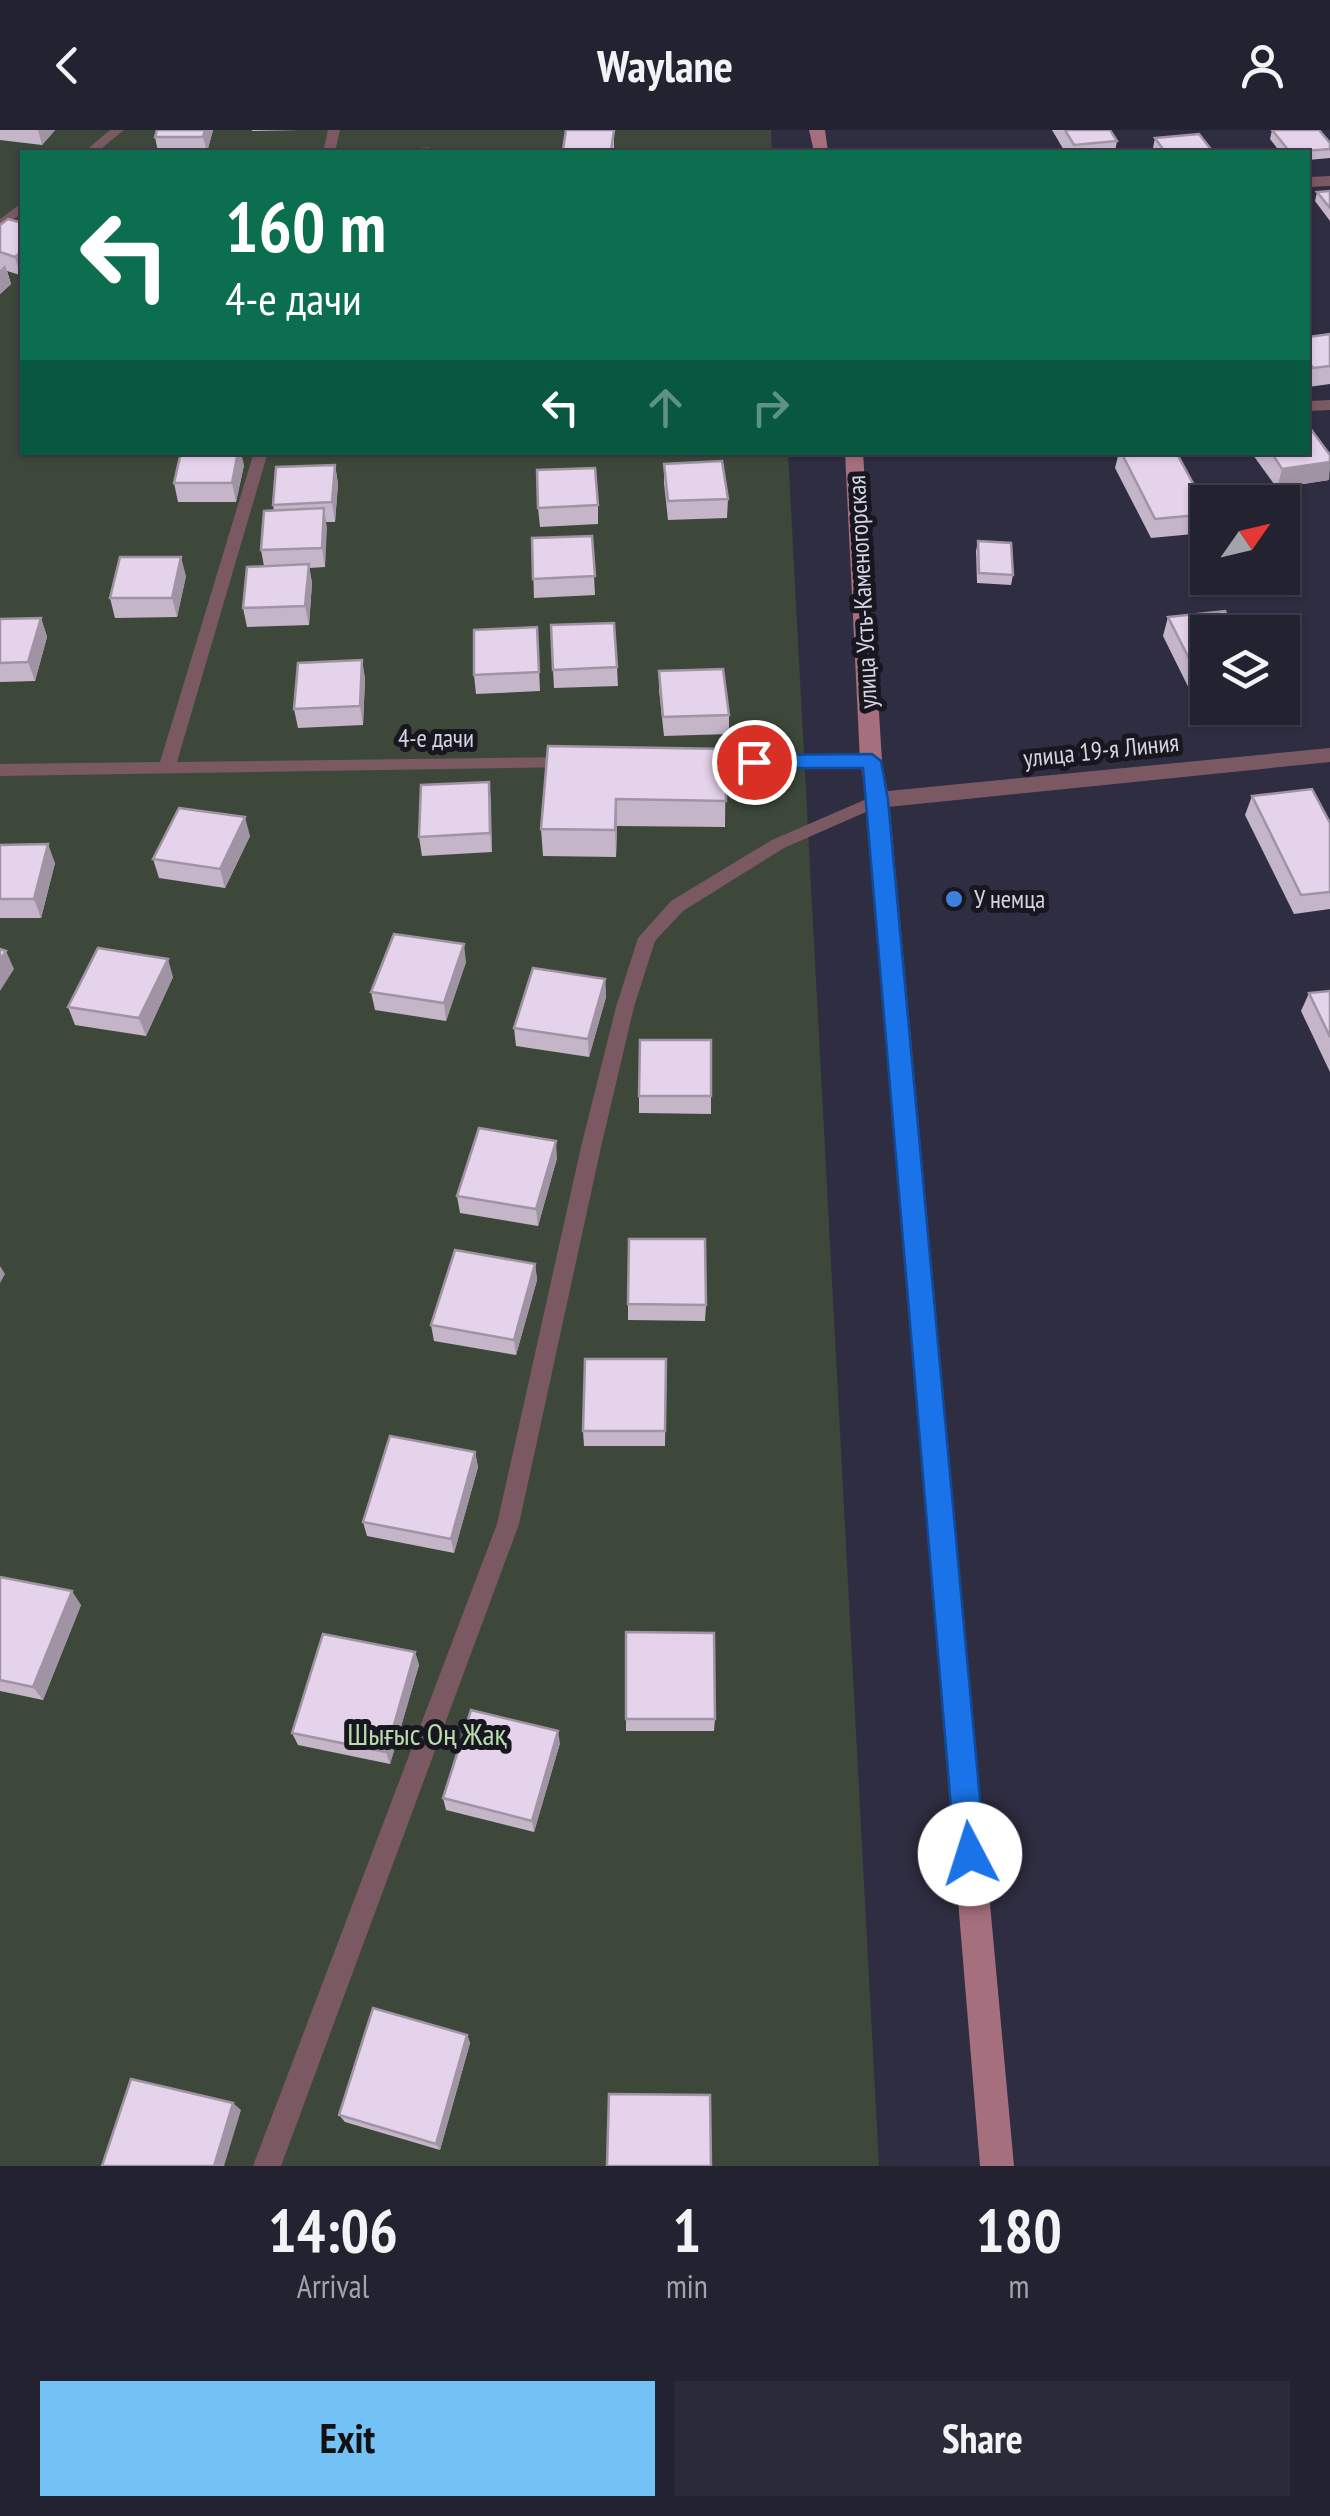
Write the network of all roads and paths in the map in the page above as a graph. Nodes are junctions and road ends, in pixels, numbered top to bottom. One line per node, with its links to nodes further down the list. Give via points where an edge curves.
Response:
1 (118, 130): 2 (lane)
2 (93, 150)
3 (20, 209): 4 (lane)
4 (0, 225)
5 (260, 455): 11 (lane)
6 (854, 455): 8 (street, улица Усть-Каменогорская)
7 (1330, 756): 13 (street, улица 19-я Линия)
8 (872, 761): 10 (lane); 13 (street, улица Усть-Каменогорская)
9 (598, 762): 11 (lane, 4-е дачи)
10 (676, 762)
11 (168, 765): 12 (lane, 4-е дачи)
12 (0, 770)
13 (878, 800): 14 (lane, via 778,844 677,906 647,938 608,1077 508,1524); 15 (street, улица Усть-Каменогорская)
14 (268, 2166)
15 (997, 2166)

